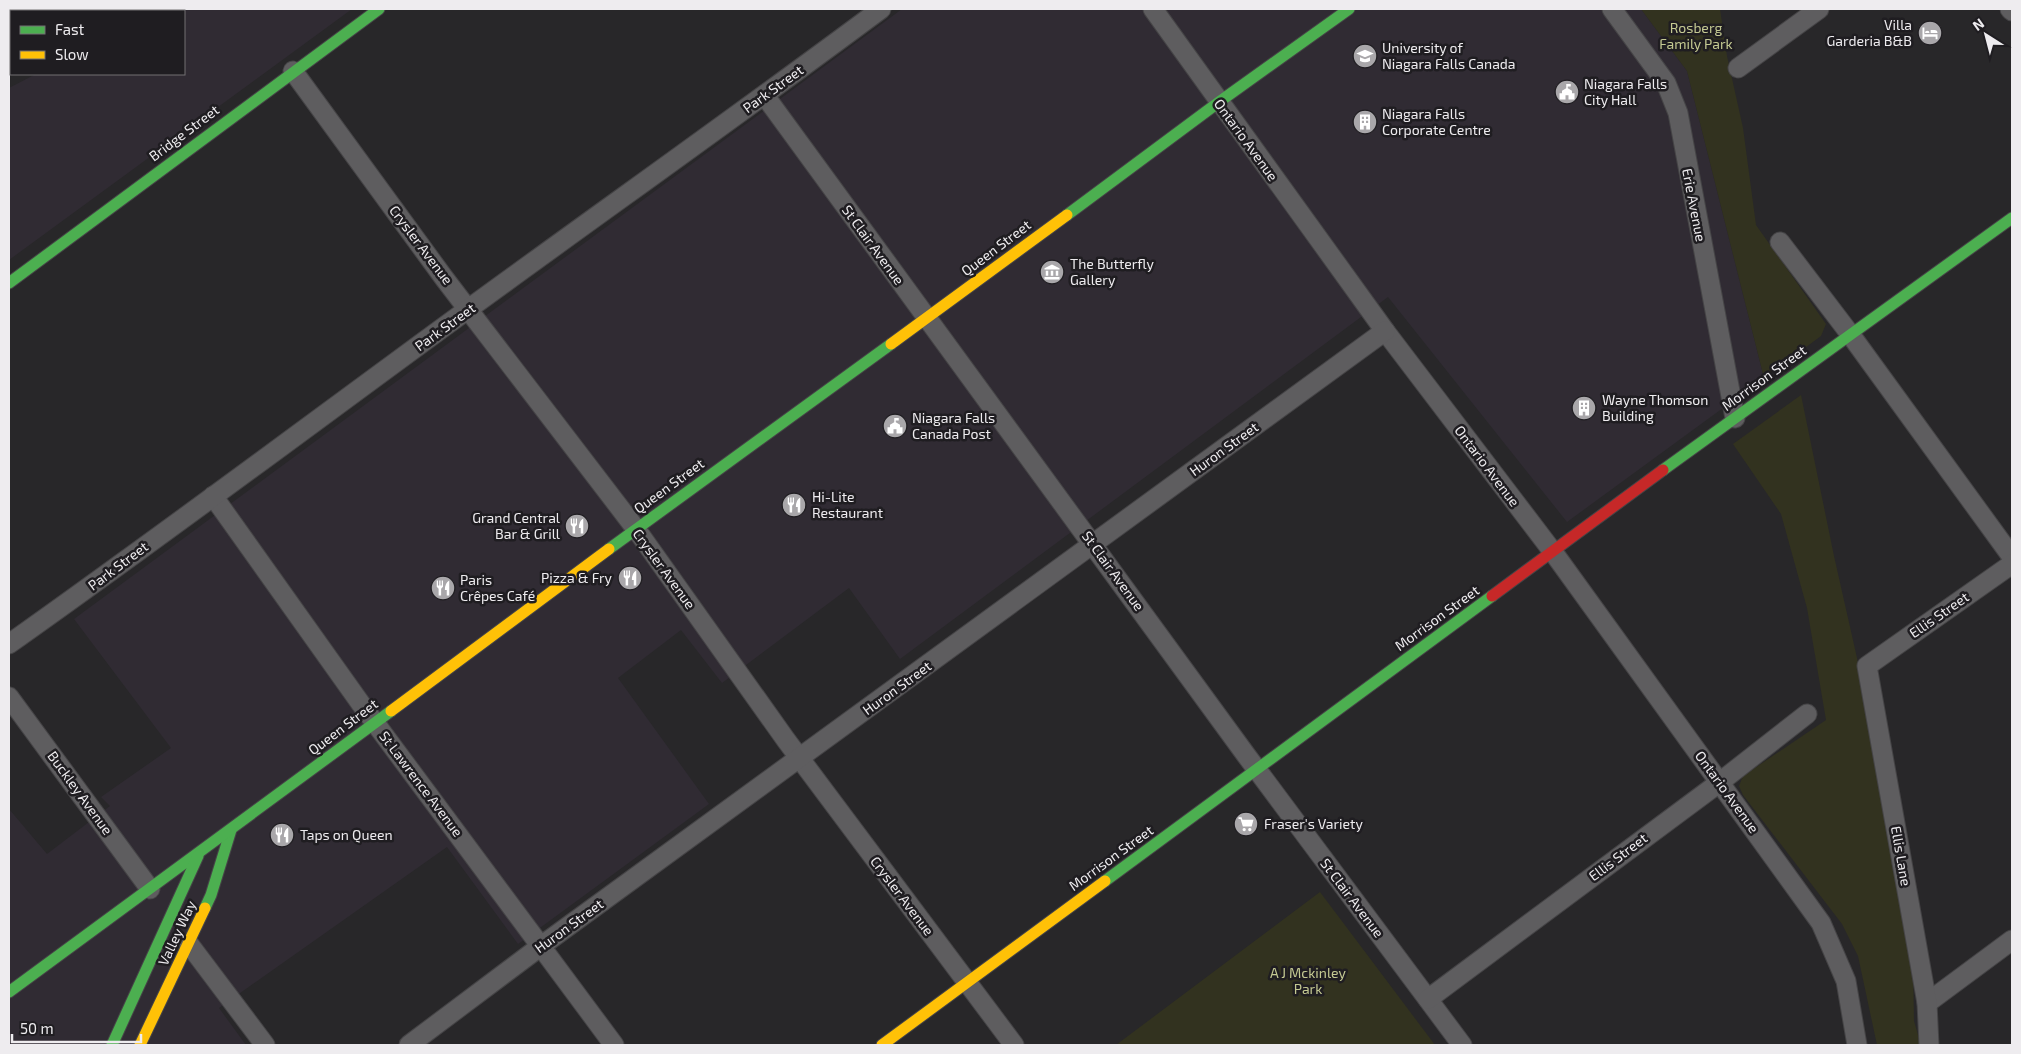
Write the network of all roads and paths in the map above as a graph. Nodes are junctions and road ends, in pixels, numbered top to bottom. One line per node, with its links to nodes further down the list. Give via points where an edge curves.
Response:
1 (379, 9): 8 (street, Bridge Street)
2 (881, 9): 9 (street, Park Street)
3 (1153, 9): 10 (street, Ontario Avenue)
4 (1349, 9): 10 (street, Queen Street)
5 (1612, 9): 18 (street, Erie Avenue, via 1666,82 1678,113)
6 (1820, 9): 7 (street)
7 (1738, 68)
8 (293, 71): 13 (street, Bridge Street); 14 (street, Crysler Avenue)
9 (765, 96): 14 (street, Park Street); 15 (street, St Clair Avenue)
10 (1219, 102): 15 (street, Queen Street); 16 (street, Ontario Avenue)
11 (2012, 218): 17 (street, Morrison Street)
12 (1780, 242): 17 (street)
13 (9, 283)
14 (469, 308): 19 (street, Park Street); 20 (street, Crysler Avenue)
15 (926, 318): 20 (street, Queen Street); 21 (street, St Clair Avenue)
16 (1385, 331): 21 (street, Huron Street); 22 (street, Ontario Avenue)
17 (1850, 334): 18 (street, Morrison Street); 23 (street)
18 (1735, 418): 22 (street, Morrison Street)
19 (213, 496): 25 (street, Park Street); 29 (street, St Lawrence Avenue)
20 (636, 529): 29 (street, Queen Street); 30 (street, Crysler Avenue)
21 (1093, 544): 30 (street, Huron Street); 31 (street, St Clair Avenue)
22 (1553, 552): 31 (street, Morrison Street); 32 (street, Ontario Avenue)
23 (2012, 557)
24 (2012, 564): 26 (street, Ellis Street)
25 (9, 644)
26 (1867, 666): 42 (street, Ellis Lane)
27 (9, 696): 35 (street, Buckley Avenue)
28 (1807, 714): 32 (street, Ellis Street)
29 (375, 722): 33 (street, Queen Street); 38 (street, St Lawrence Avenue)
30 (800, 759): 38 (street, Huron Street); 39 (street, Crysler Avenue)
31 (1257, 769): 39 (street, Morrison Street); 41 (street, St Clair Avenue)
32 (1720, 782): 41 (street, Ellis Street); 51 (street, Ontario Avenue, via 1821,922 1846,980)
33 (231, 830): 34 (street, Queen Street); 37 (street, Valley Way, via 212,895)
34 (200, 853): 35 (street, Queen Street); 43 (street, Valley Way)
35 (150, 889): 40 (street, Queen Street)
36 (2012, 940): 42 (street)
37 (188, 944): 44 (street, Valley Way); 45 (street)
38 (541, 946): 46 (street, Huron Street); 47 (street, St Lawrence Avenue)
39 (968, 983): 48 (street, Morrison Street); 49 (street, Crysler Avenue)
40 (9, 992)
41 (1428, 999): 50 (street, St Clair Avenue)
42 (1927, 1003): 52 (street, Ellis Lane)
43 (112, 1045)
44 (140, 1045)
45 (265, 1045)
46 (409, 1045)
47 (614, 1045)
48 (882, 1045)
49 (1014, 1045)
50 (1462, 1045)
51 (1857, 1045)
52 (1929, 1045)

